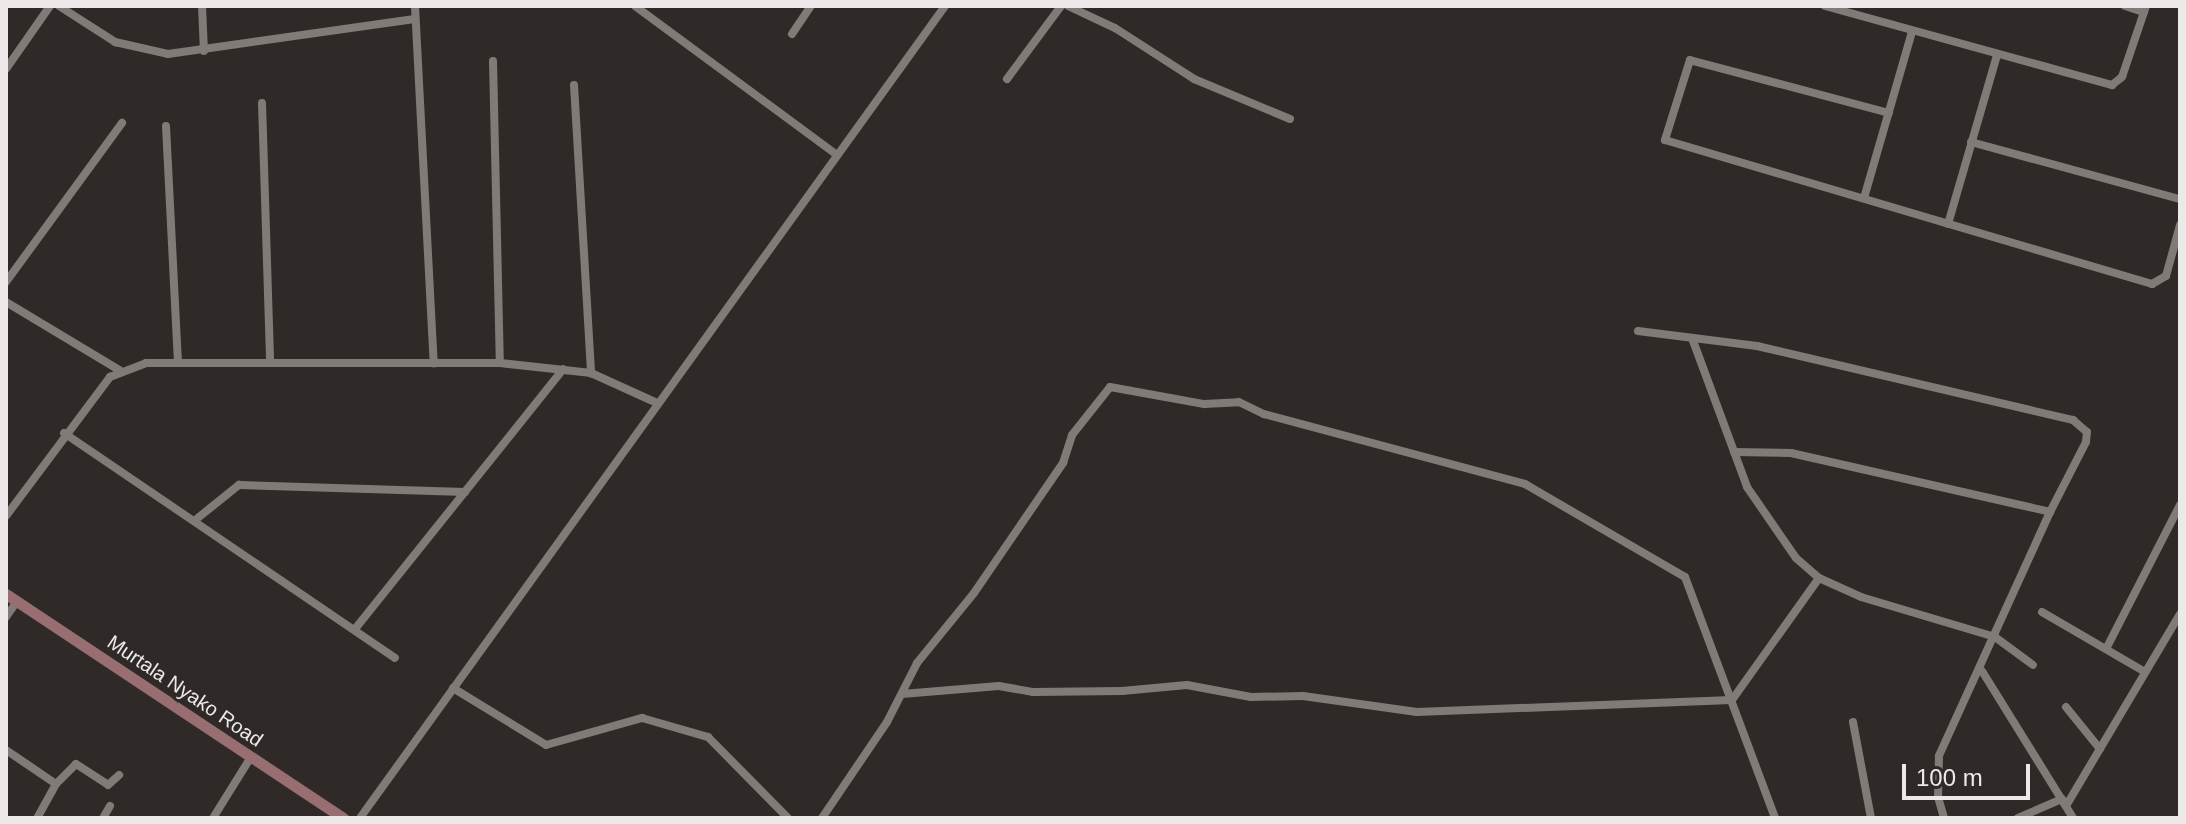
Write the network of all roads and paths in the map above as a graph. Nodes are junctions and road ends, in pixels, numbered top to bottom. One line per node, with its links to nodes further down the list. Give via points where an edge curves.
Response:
1 (50, 6): 19 (street)
2 (59, 6): 16 (street, via 115,42 144,52)
3 (202, 6): 16 (street)
4 (415, 6): 13 (street)
5 (635, 6): 28 (street)
6 (811, 6): 15 (street)
7 (945, 6): 28 (street)
8 (1061, 6): 20 (street)
9 (1068, 6): 24 (street, via 1115,28 1194,79)
10 (1827, 6): 14 (street)
11 (2125, 6): 12 (street)
12 (2145, 9): 17 (street, via 2118,84)
13 (415, 19): 16 (street); 39 (street)
14 (1912, 32): 17 (street); 23 (street)
15 (792, 34)
16 (204, 51)
17 (1997, 55): 27 (street)
18 (493, 61): 40 (street)
19 (6, 69)
20 (1007, 79)
21 (574, 85): 43 (street)
22 (262, 103): 38 (street)
23 (1889, 113): 29 (street); 29 (street, via 1690,60 1666,129 1665,140 1675,147)
24 (1290, 119)
25 (122, 123): 33 (street)
26 (166, 126): 37 (street)
27 (1971, 142): 30 (street); 31 (street)
28 (836, 154): 44 (street)
29 (1864, 198): 31 (street)
30 (2180, 199)
31 (1948, 224): 32 (street, via 2152,284 2166,276)
32 (2180, 225)
33 (6, 282)
34 (6, 302): 42 (street)
35 (1638, 331): 36 (street)
36 (1692, 338): 46 (street); 49 (street, via 1913,378 2073,420 2087,432 2086,442)
37 (178, 359): 38 (street); 42 (street)
38 (270, 360): 39 (street)
39 (434, 363): 40 (street)
40 (500, 363): 41 (street)
41 (563, 369): 43 (street); 47 (street)
42 (119, 370): 45 (street)
43 (591, 373): 44 (street)
44 (657, 403): 65 (street)
45 (64, 433): 50 (street); 51 (street)
46 (1734, 452): 49 (street, via 1791,453); 52 (street, via 1769,525)
47 (465, 492): 51 (street, via 239,485); 58 (street)
48 (2180, 505): 60 (street)
49 (2050, 512): 59 (street)
50 (6, 516)
51 (194, 521): 58 (street)
52 (1819, 578): 59 (street, via 1861,597); 67 (street)
53 (6, 594): 54 (street, Murtala Nyako Road)
54 (17, 601): 57 (street); 72 (street, Murtala Nyako Road)
55 (2042, 612): 60 (street)
56 (2180, 614): 64 (street)
57 (6, 617)
58 (355, 629): 61 (street)
59 (1995, 637): 62 (street); 63 (street)
60 (2106, 649): 64 (street)
61 (395, 658)
62 (2033, 665)
63 (1982, 671): 75 (street); 86 (street, via 1939,756 1938,797)
64 (2145, 672): 70 (street)
65 (453, 688): 81 (street); 82 (street, via 546,745 642,718 708,737)
66 (902, 694): 67 (street, via 999,686 1033,692 1187,685 1251,697 1303,696 1417,712); 67 (street, via 917,663 974,593 1063,463 1072,435 1110,387 1204,404 1239,402 1264,414 1306,421 1536,489 1685,577); 83 (street)
67 (1732, 700): 84 (street)
68 (2066, 707): 70 (street)
69 (1853, 722): 85 (street)
70 (2100, 749): 75 (street)
71 (6, 750): 74 (street)
72 (251, 757): 79 (street); 80 (street, Murtala Nyako Road)
73 (119, 775): 74 (street, via 108,785 76,764)
74 (56, 784): 77 (street)
75 (2064, 802): 87 (street); 88 (street)
76 (110, 806): 78 (street)
77 (37, 818)
78 (103, 818)
79 (213, 818)
80 (343, 818)
81 (360, 818)
82 (788, 818)
83 (822, 818)
84 (1775, 818)
85 (1871, 818)
86 (1944, 818)
87 (2018, 818)
88 (2073, 818)

